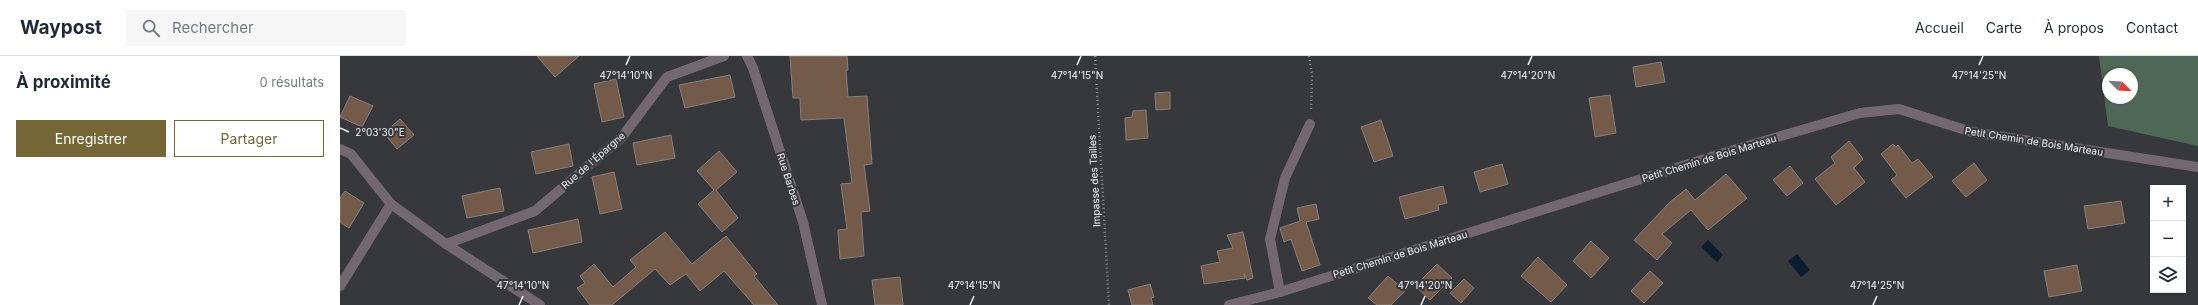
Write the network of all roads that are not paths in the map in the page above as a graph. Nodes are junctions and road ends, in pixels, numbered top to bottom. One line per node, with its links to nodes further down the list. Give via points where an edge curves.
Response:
1 (724, 56): 7 (street, Rue de l'Épargne, via 667,77 622,137 535,211)
2 (747, 56): 11 (street, Rue Barbes, via 803,222)
3 (1310, 124): 9 (street, via 1286,178 1270,239)
4 (340, 149): 6 (street, via 351,154)
5 (2198, 167): 9 (street, Petit Chemin de Bois Marteau, via 1972,132 1899,109 1860,113)
6 (391, 204): 7 (street); 8 (street)
7 (446, 244): 10 (street)
8 (340, 286)
9 (1280, 292): 12 (street, Petit Chemin de Bois Marteau)
10 (540, 305)
11 (822, 305)
12 (1229, 305)

